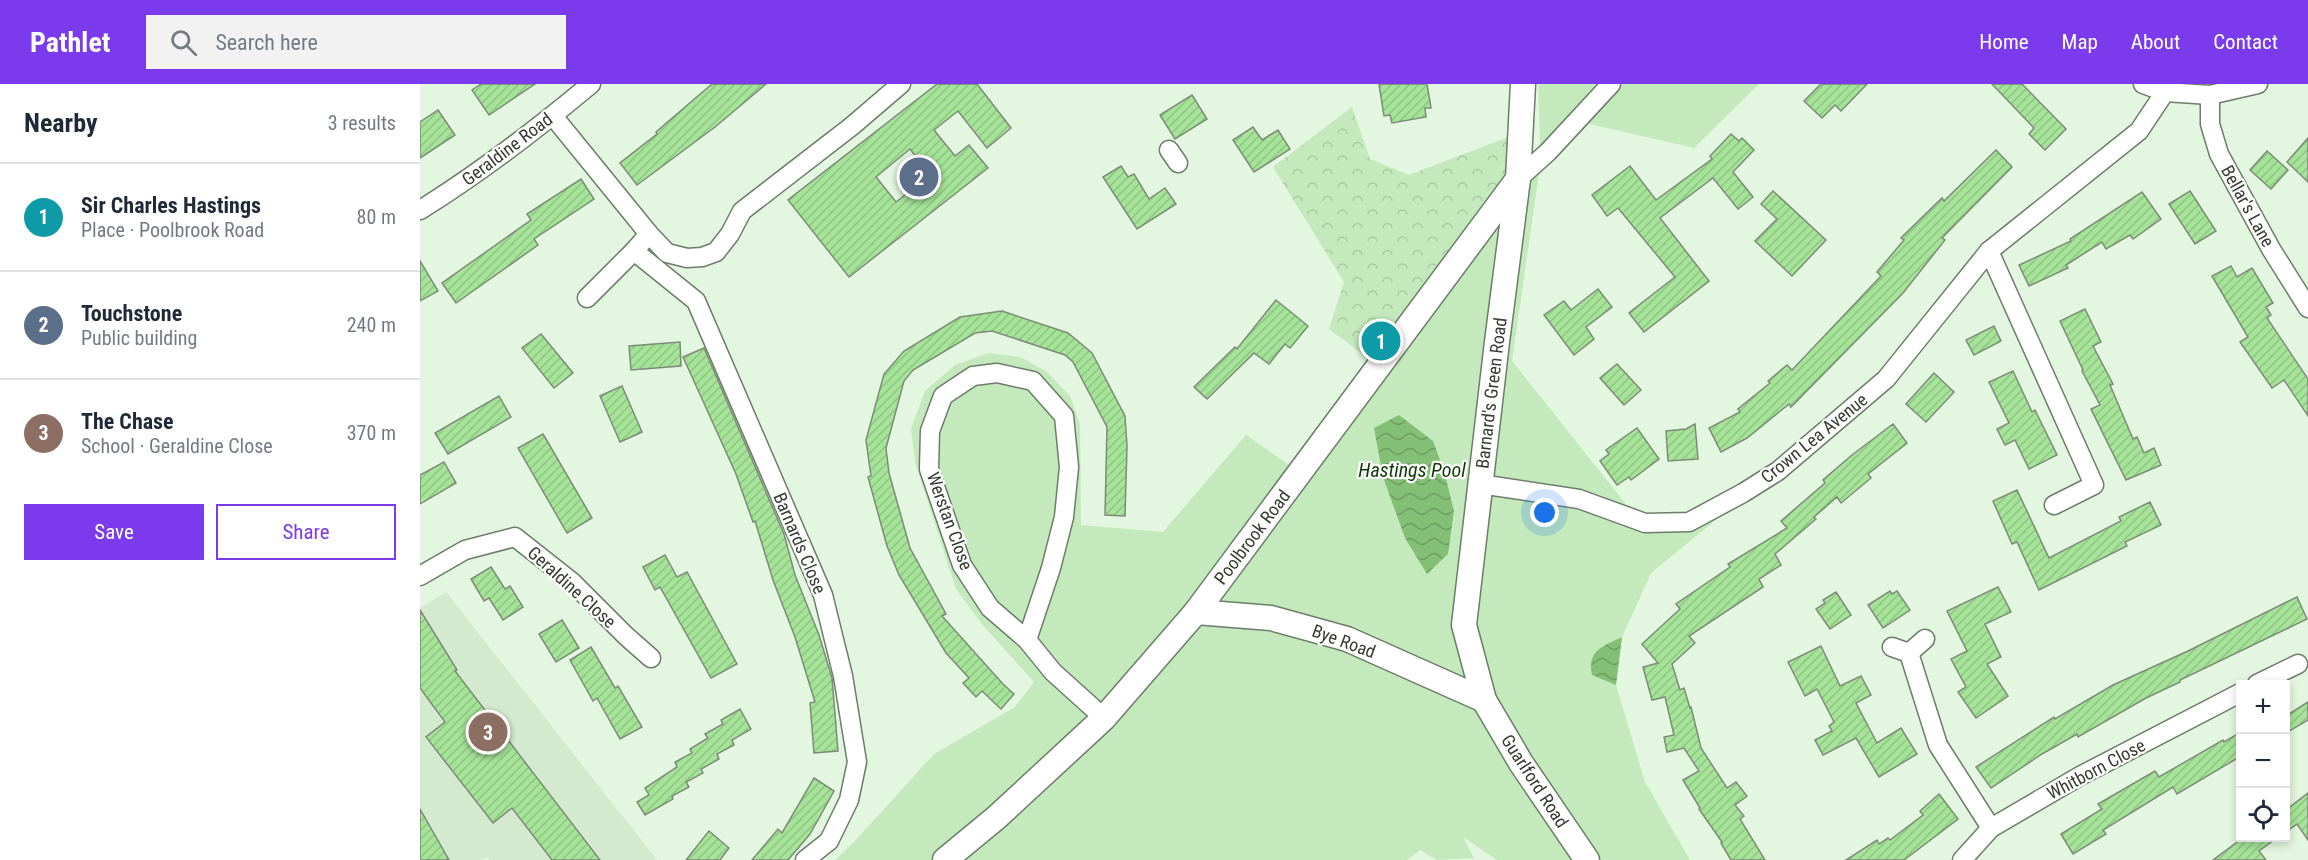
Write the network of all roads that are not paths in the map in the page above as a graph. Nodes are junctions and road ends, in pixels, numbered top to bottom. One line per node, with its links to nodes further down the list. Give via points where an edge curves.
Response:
1 (591, 84): 9 (street, Geraldine Road)
2 (901, 84): 12 (street, via 742,211 716,252 687,258 667,253)
3 (1523, 84): 10 (main road, Barnard's Green Road)
4 (1611, 84): 10 (street)
5 (2144, 84): 7 (street)
6 (2258, 84): 8 (street)
7 (2165, 92): 8 (street); 14 (street, Crown Lea Avenue, via 2139,131)
8 (2210, 95): 16 (street, Bellar's Lane, via 2210,124 2219,154)
9 (553, 116): 11 (street, Geraldine Road); 12 (street)
10 (1518, 179): 17 (main road, Barnard's Green Road); 20 (main road, Poolbrook Road)
11 (420, 210)
12 (649, 234): 13 (street)
13 (634, 251): 15 (street); 31 (street, Barnards Close, via 696,301 823,595 843,676 857,762 849,800 829,841)
14 (1989, 251): 17 (street, Crown Lea Avenue, via 1886,379 1778,471 1689,522 1645,523 1579,499); 18 (street, via 2094,484)
15 (587, 298)
16 (2308, 308)
17 (1480, 484): 27 (main road, Barnard's Green Road, via 1464,625)
18 (2054, 505)
19 (420, 576): 23 (street, Geraldine Close, via 465,550 516,537 572,582)
20 (1196, 612): 27 (main road, Bye Road, via 1271,618 1347,639); 28 (main road, Poolbrook Road)
21 (1925, 639): 29 (street, via 1901,650 1938,745)
22 (1027, 640): 22 (street, Werstan Close, via 990,608 962,565 929,469 930,431 943,396 973,376 998,373 1033,381 1064,416 1069,467 1064,517); 28 (street, Werstan Close, via 1053,672)
23 (651, 658)
24 (2298, 664): 25 (street)
25 (2265, 680)
26 (2236, 696): 29 (street, Whitborn Close, via 2080,776)
27 (1484, 700): 33 (main road, Guarlford Road)
28 (1104, 718): 32 (main road, Poolbrook Road)
29 (1991, 828): 30 (street, Whitborn Close)
30 (1961, 859)
31 (804, 860)
32 (945, 860)
33 (1587, 860)

